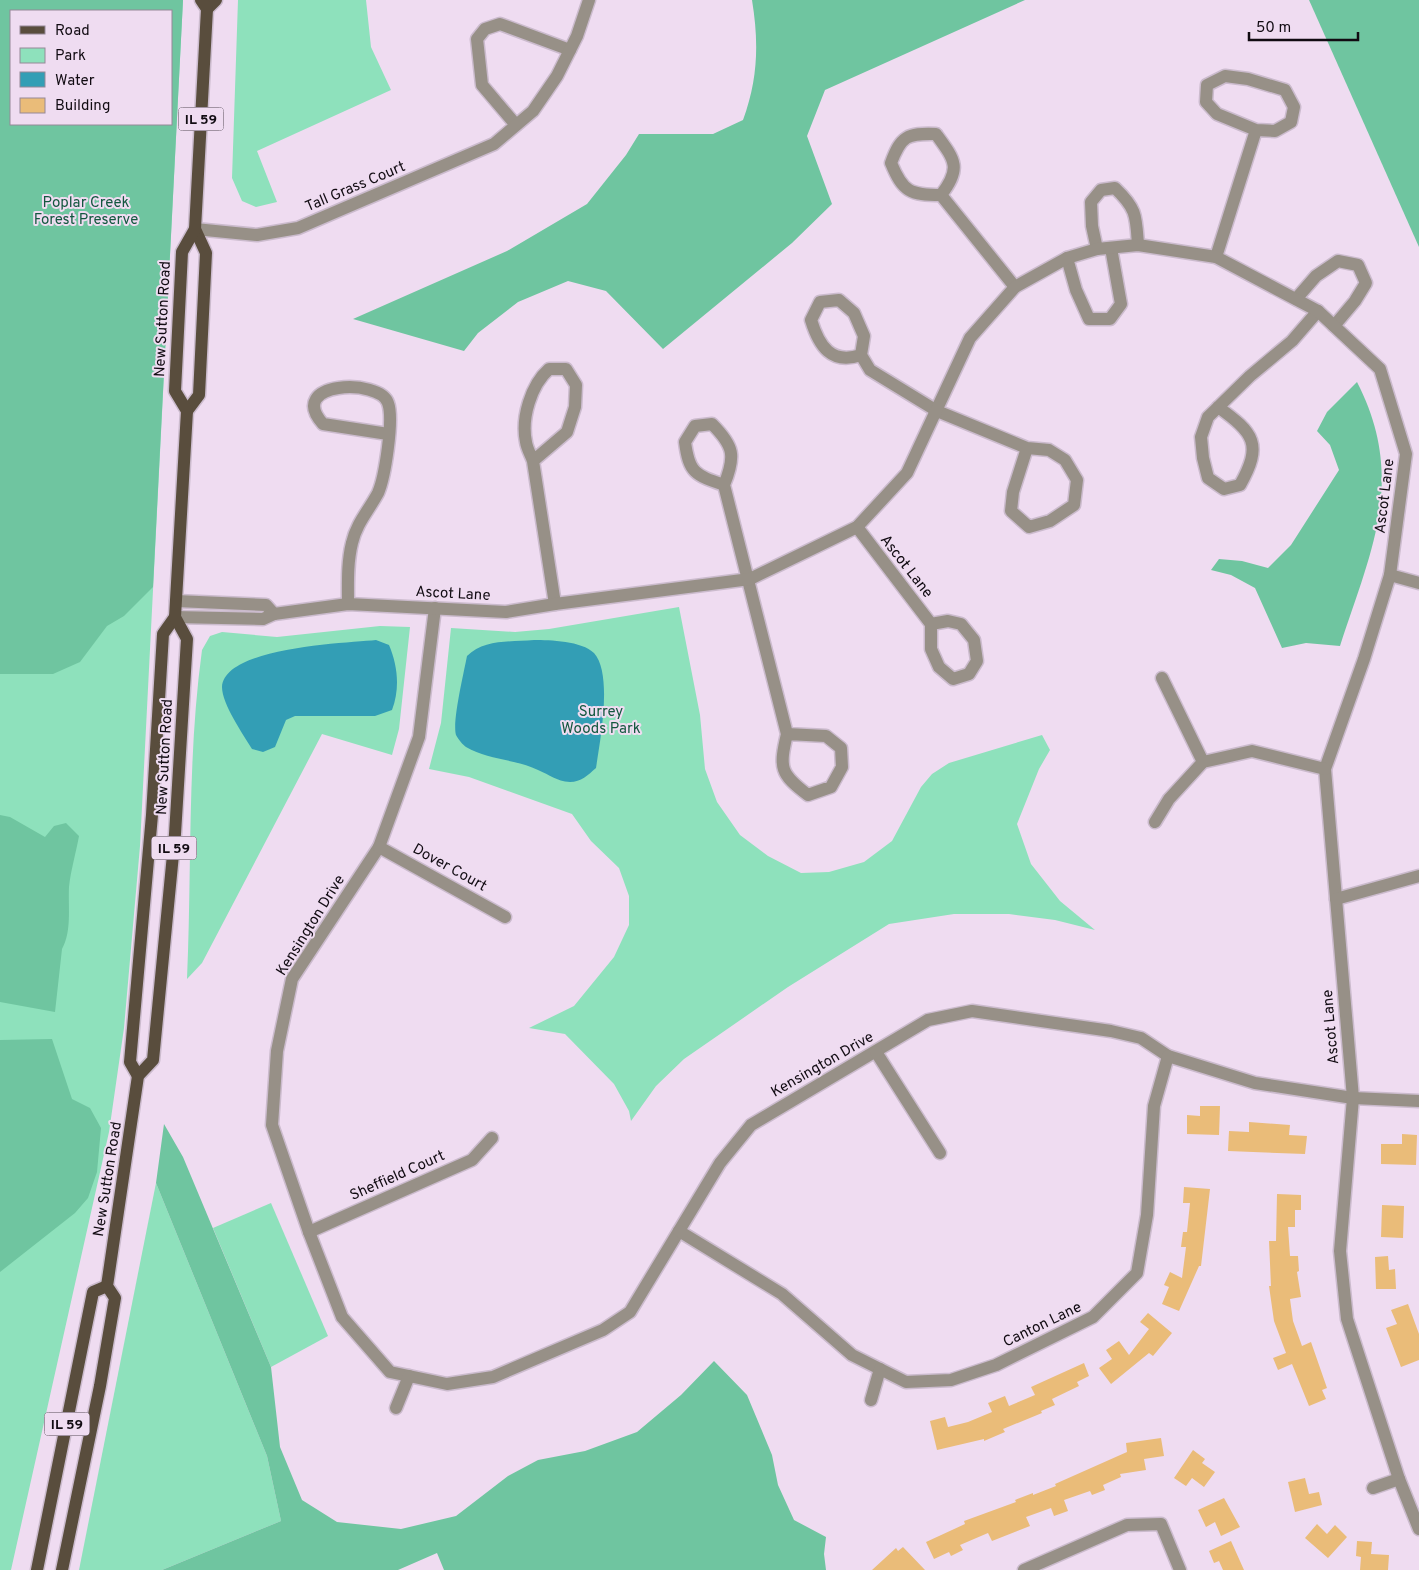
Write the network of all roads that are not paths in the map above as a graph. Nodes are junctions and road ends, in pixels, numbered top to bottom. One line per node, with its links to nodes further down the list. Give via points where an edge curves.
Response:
1 (589, 0): 3 (street, Tall Grass Court)
2 (208, 3): 7 (main road, New Sutton Road / IL 59)
3 (570, 50): 4 (street, Tall Grass Court, via 557,76 532,111); 4 (street, via 500,24 485,29 477,39 482,85)
4 (516, 125): 7 (street, Tall Grass Court, via 494,144 298,228 257,235)
5 (1256, 130): 5 (street, via 1275,131 1292,122 1294,106 1285,90 1225,76 1207,85 1206,102 1217,114); 11 (street)
6 (941, 196): 6 (street, via 952,180 953,158 936,134 916,133 898,144 891,163 900,185 920,195); 13 (street)
7 (195, 229): 19 (main road, New Sutton Road / IL 59, via 206,253 199,395); 19 (main road, New Sutton Road / IL 59, via 182,252 175,391)
8 (1138, 245): 9 (street, Ascot Lane); 10 (street, via 1137,222 1131,202 1115,188 1101,190 1090,202); 11 (street, Ascot Lane)
9 (1111, 248): 10 (street, Ascot Lane); 12 (street, via 1121,304 1110,319 1089,319)
10 (1097, 249): 12 (street, Ascot Lane)
11 (1216, 257): 14 (street, Ascot Lane)
12 (1067, 258): 13 (street, Ascot Lane)
13 (1015, 287): 20 (street, Ascot Lane, via 970,338)
14 (1296, 300): 15 (street, Ascot Lane); 16 (street, via 1316,276 1338,261 1358,265 1366,283 1356,301)
15 (1318, 311): 16 (street, Ascot Lane); 18 (street, via 1292,341)
16 (1334, 326): 26 (street, Ascot Lane, via 1380,370 1406,454)
17 (861, 355): 17 (street, via 864,336 854,313 839,300 820,302 811,320 818,341 832,355 848,360); 20 (street, via 870,370)
18 (1218, 407): 18 (street, via 1208,417 1201,437 1208,478 1224,489 1240,485 1250,467 1254,449 1246,429)
19 (187, 411): 29 (main road, New Sutton Road / IL 59)
20 (936, 411): 22 (street); 25 (street, Ascot Lane, via 907,473)
21 (388, 434): 21 (street, via 391,411 383,395 333,388 323,391 317,398 314,407 316,417 323,424); 30 (street, via 386,461 378,492 352,542)
22 (1027, 448): 22 (street, via 1049,450 1065,460 1077,480 1074,505 1050,521 1028,527 1012,511 1013,492)
23 (533, 461): 23 (street, via 526,442 524,422 538,378 549,369 566,369 576,385 575,407 567,432); 31 (street)
24 (724, 485): 24 (street, via 733,464 728,440 712,424 695,426 685,442 688,464 700,477); 27 (street)
25 (857, 527): 27 (street, Ascot Lane); 35 (street, Ascot Lane)
26 (1390, 574): 28 (street); 39 (street, Ascot Lane)
27 (750, 579): 31 (street, Ascot Lane); 37 (street)
28 (1419, 583)
29 (176, 601): 33 (street, via 266,605); 34 (main road, New Sutton Road / IL 59)
30 (348, 604): 32 (street, Ascot Lane); 33 (street, Ascot Lane)
31 (555, 604): 32 (street, Ascot Lane, via 506,612)
32 (435, 608): 41 (street, Kensington Drive, via 419,738)
33 (274, 614): 34 (street, Ascot Lane, via 263,619)
34 (175, 616): 47 (main road, New Sutton Road / IL 59, via 163,634 151,834 130,1062); 47 (main road, New Sutton Road / IL 59, via 187,639 173,863 153,1060)
35 (931, 624): 35 (street, via 931,649 939,667 953,679 969,674 977,661 974,640 961,624)
36 (1162, 678): 38 (street)
37 (787, 734): 37 (street, via 826,736 841,748 842,767 832,787 808,795 789,780 781,758)
38 (1203, 762): 39 (street, via 1252,751); 40 (street, via 1169,799)
39 (1325, 769): 43 (street, Ascot Lane)
40 (1154, 822)
41 (379, 847): 44 (street, Dover Court); 53 (street, Kensington Drive, via 292,980 277,1051 272,1125)
42 (1419, 876): 43 (street)
43 (1336, 899): 48 (street, Ascot Lane)
44 (505, 917)
45 (876, 1052): 46 (street, Kensington Drive, via 928,1020 972,1011 1133,1036); 51 (street); 52 (street, Kensington Drive, via 751,1125 720,1163)
46 (1168, 1056): 48 (street, Kensington Drive, via 1255,1083); 55 (street, Canton Lane, via 1154,1106 1147,1215 1137,1273 1094,1317 996,1365 951,1380 906,1382)
47 (138, 1076): 54 (main road, New Sutton Road / IL 59)
48 (1352, 1098): 49 (street, Kensington Drive); 59 (street, Ascot Lane, via 1340,1251 1347,1319)
49 (1419, 1101)
50 (492, 1138): 53 (street, Sheffield Court, via 472,1160)
51 (940, 1153)
52 (678, 1231): 55 (street, Canton Lane, via 782,1294 852,1355); 56 (street, Kensington Drive, via 630,1312 603,1330 494,1377 447,1384)
53 (309, 1232): 56 (street, Kensington Drive, via 342,1317 390,1372)
54 (107, 1286): 62 (main road, IL 59, via 93,1292); 63 (main road, New Sutton Road / IL 59, via 115,1298)
55 (880, 1369): 57 (street)
56 (409, 1376): 58 (street)
57 (871, 1400)
58 (396, 1408)
59 (1399, 1480): 60 (street); 61 (street, Ascot Lane)
60 (1373, 1488)
61 (1419, 1529)
62 (37, 1570)
63 (62, 1570)
64 (1024, 1570): 65 (street, via 1126,1525 1161,1524)
65 (1180, 1570)

